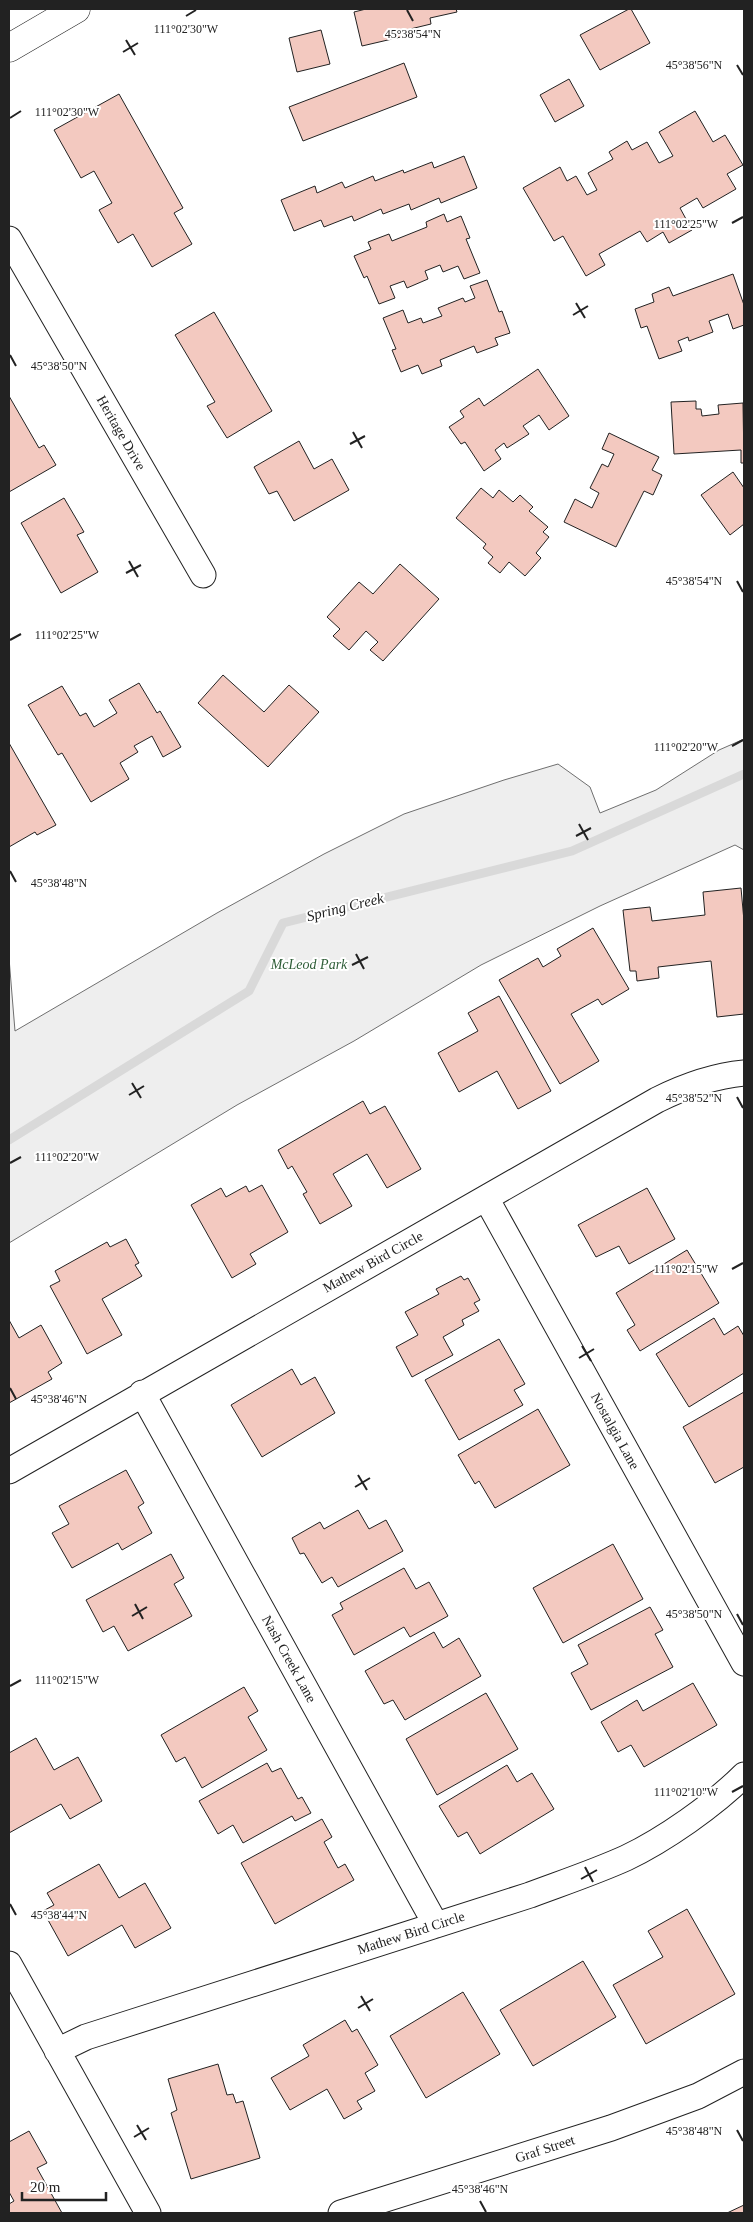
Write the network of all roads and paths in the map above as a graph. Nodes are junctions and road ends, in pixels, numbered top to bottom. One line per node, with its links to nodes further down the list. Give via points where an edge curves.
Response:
1 (76, 9): 2 (street)
2 (9, 48)
3 (9, 239): 4 (street, Heritage Drive)
4 (203, 575)
5 (744, 1074): 6 (street, Mathew Bird Circle, via 700,1081 663,1097)
6 (486, 1198): 7 (street, Mathew Bird Circle); 9 (street, Nostalgia Lane)
7 (142, 1393): 8 (street, Mathew Bird Circle); 11 (street, Nash Creek Lane)
8 (9, 1471)
9 (744, 1663)
10 (744, 1775): 11 (street, Mathew Bird Circle, via 678,1826 627,1857 538,1892)
11 (436, 1925): 13 (street, Mathew Bird Circle, via 86,2037)
12 (9, 1964): 13 (street)
13 (57, 2051): 15 (street)
14 (744, 2072): 16 (street, Graf Street, via 698,2096 610,2128)
15 (148, 2213)
16 (341, 2213)

